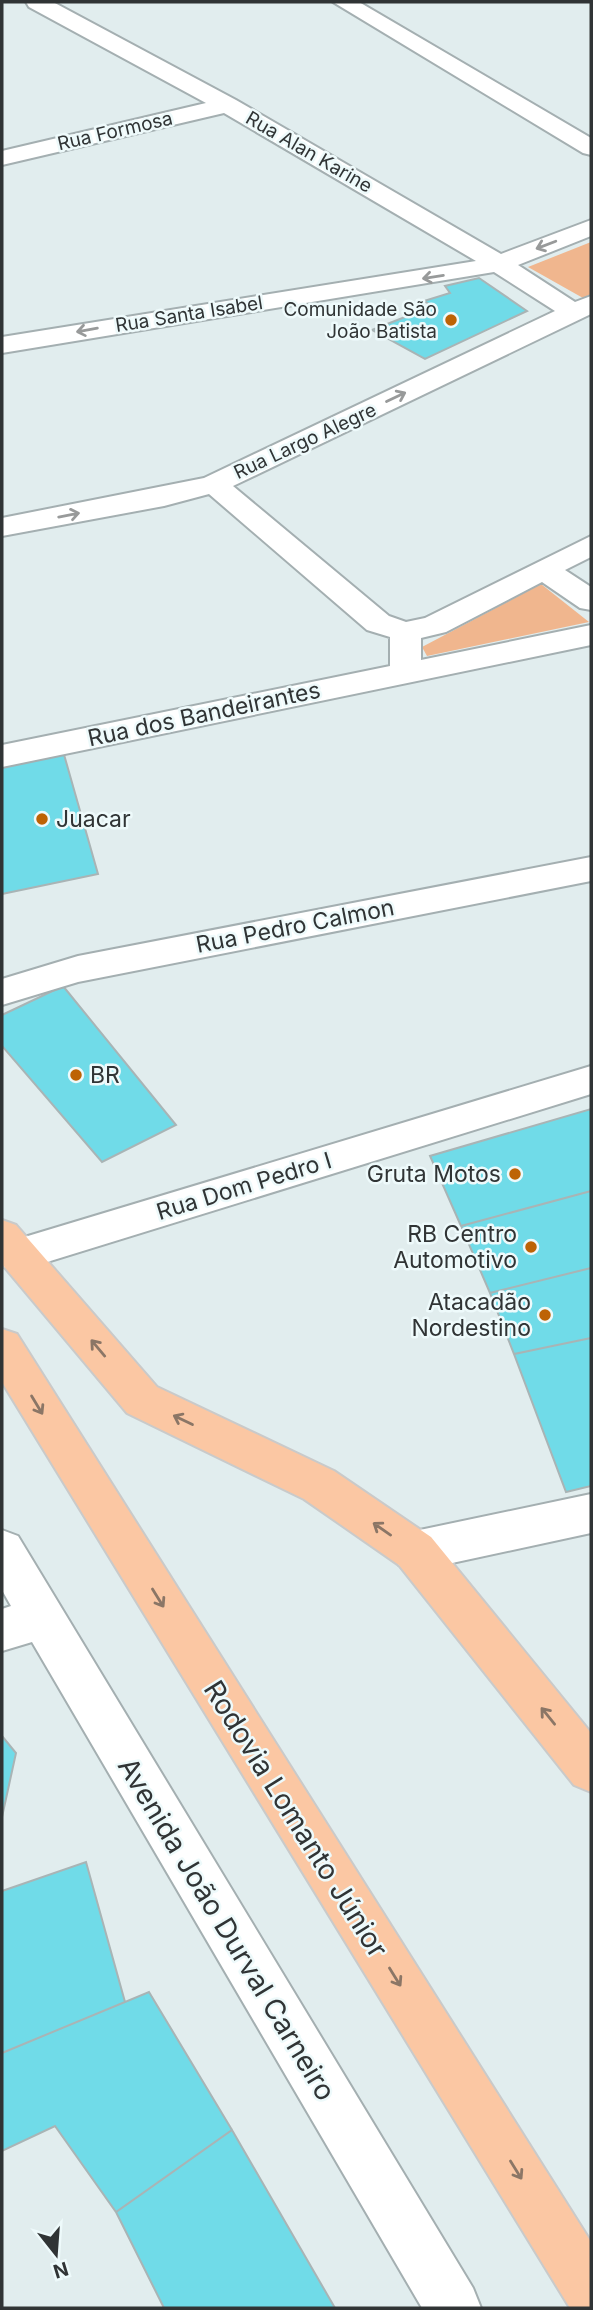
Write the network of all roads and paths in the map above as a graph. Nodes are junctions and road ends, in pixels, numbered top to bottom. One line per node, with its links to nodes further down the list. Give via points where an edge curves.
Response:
1 (37, 2): 3 (street, Rua Alan Karine)
2 (344, 2): 4 (street)
3 (228, 106): 5 (street, Rua Formosa); 7 (street, Rua Alan Karine)
4 (591, 148)
5 (2, 158)
6 (591, 227): 7 (street, one-way to 7)
7 (500, 263): 8 (street, Rua Alan Karine); 9 (street, Rua Santa Isabel, one-way to 9)
8 (583, 309): 10 (street, Rua Largo Alegre, one-way to 8)
9 (2, 345)
10 (214, 484): 11 (street, Rua Largo Alegre, one-way to 10); 15 (street, via 378,623)
11 (2, 527)
12 (591, 545): 13 (street)
13 (544, 570): 14 (street); 15 (street, via 435,625)
14 (591, 601)
15 (405, 632): 17 (street)
16 (591, 635): 17 (street, Rua dos Bandeirantes)
17 (406, 672): 18 (street, Rua dos Bandeirantes)
18 (2, 755)
19 (591, 869): 20 (street, Rua Pedro Calmon, via 78,969)
20 (2, 992)
21 (591, 1080): 22 (street, Rua Dom Pedro I)
22 (10, 1245): 26 (highway, one-way to 22, via 319,1485 142,1400)
23 (2, 1346): 29 (highway, Rodovia Lomanto Júnior, one-way to 29)
24 (591, 1513): 26 (street)
25 (2, 1550): 27 (street, Avenida João Durval Carneiro)
26 (415, 1551): 28 (highway, one-way to 26)
27 (22, 1624): 30 (street, Avenida João Durval Carneiro)
28 (591, 1769)
29 (591, 2292)
30 (453, 2308)

